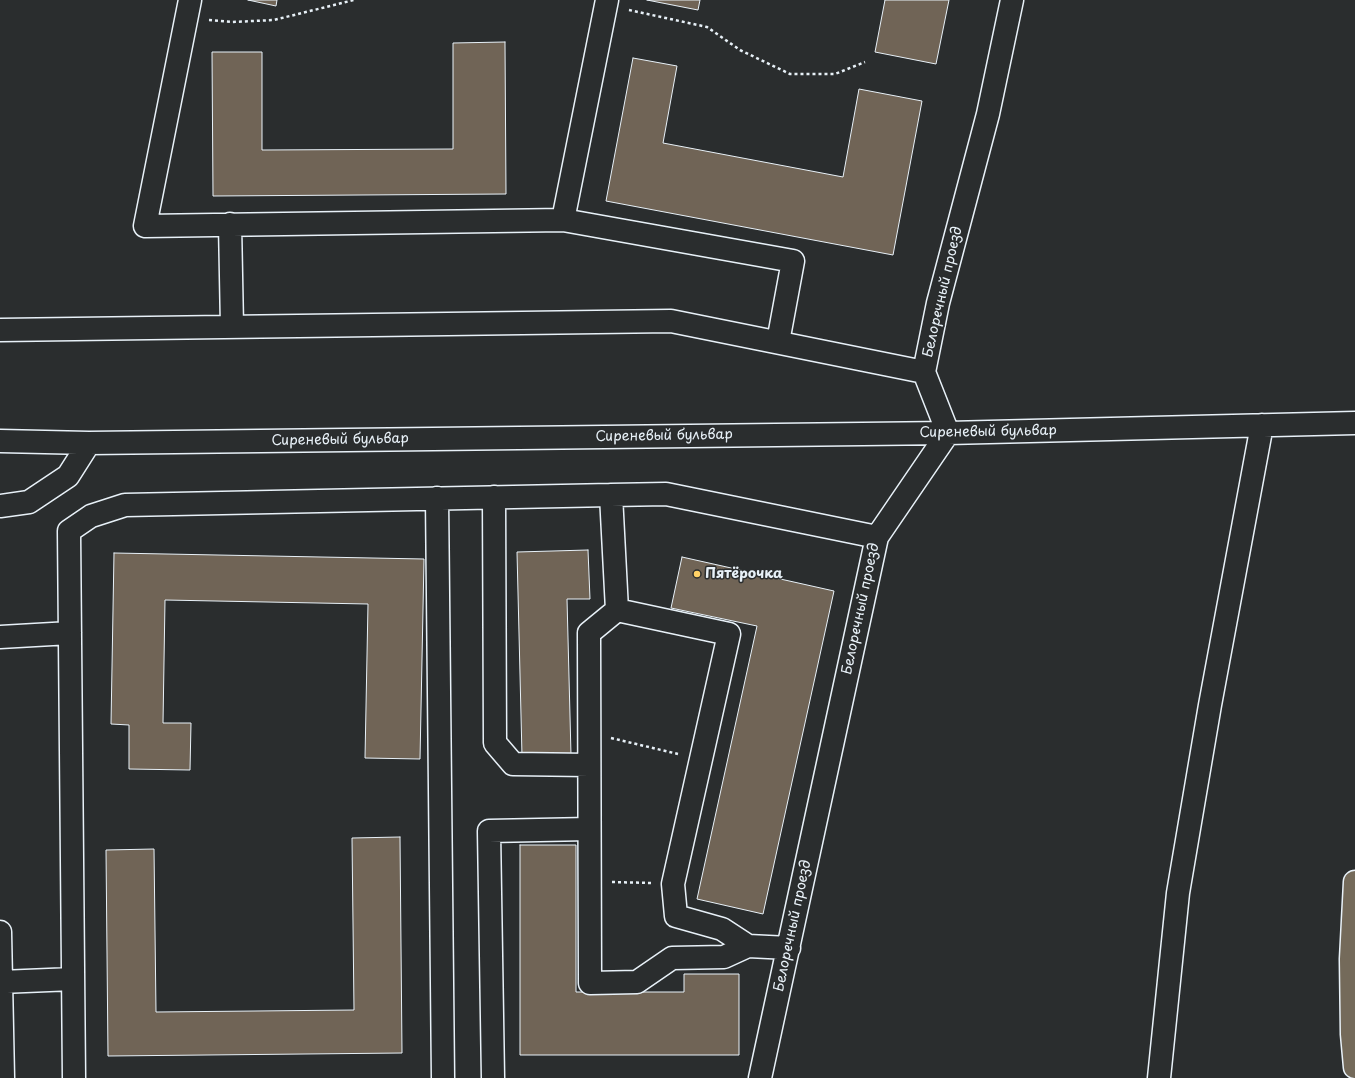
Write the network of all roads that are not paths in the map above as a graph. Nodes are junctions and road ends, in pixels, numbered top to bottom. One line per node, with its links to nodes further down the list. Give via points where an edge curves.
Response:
1 (1012, 0): 9 (street, Белоречный проезд, via 988,114 938,303)
2 (607, 2): 4 (street)
3 (188, 9): 5 (street, via 145,226)
4 (563, 220): 5 (street); 8 (street, via 792,261)
5 (230, 224): 6 (street)
6 (232, 327): 7 (street); 8 (street, via 671,321)
7 (0, 330)
8 (778, 342): 9 (street)
9 (924, 372): 12 (street, Белоречный проезд)
10 (1355, 423): 11 (street, Сиреневый бульвар)
11 (1262, 425): 12 (street, Сиреневый бульвар); 37 (street, via 1178,893)
12 (948, 433): 14 (street, Сиреневый бульвар); 19 (street, Белоречный проезд)
13 (0, 441): 14 (street, Сиреневый бульвар)
14 (90, 443): 18 (street, via 68,476 28,502)
15 (610, 495): 16 (street); 19 (street, via 666,494); 20 (street)
16 (494, 497): 17 (street); 23 (street, via 495,743 513,764)
17 (437, 498): 21 (street, via 125,505 91,516 69,532); 34 (street)
18 (0, 506)
19 (876, 537): 28 (street, Белоречный проезд)
20 (617, 610): 23 (street, via 589,632); 27 (street, via 728,634 673,884 676,916 722,929)
21 (70, 633): 22 (street); 29 (street)
22 (0, 637)
23 (589, 765): 24 (street)
24 (589, 829): 27 (street, via 590,984 637,982 672,958 724,957); 35 (street, via 489,831)
25 (1355, 882): 31 (main road, via 1351,959)
26 (0, 932): 30 (street)
27 (748, 946): 28 (street)
28 (789, 948): 36 (street, Белоречный проезд)
29 (73, 979): 30 (street); 33 (street)
30 (1, 982): 32 (street)
31 (1355, 1067)
32 (3, 1078)
33 (74, 1078)
34 (442, 1078)
35 (493, 1078)
36 (760, 1078)
37 (1159, 1078)

